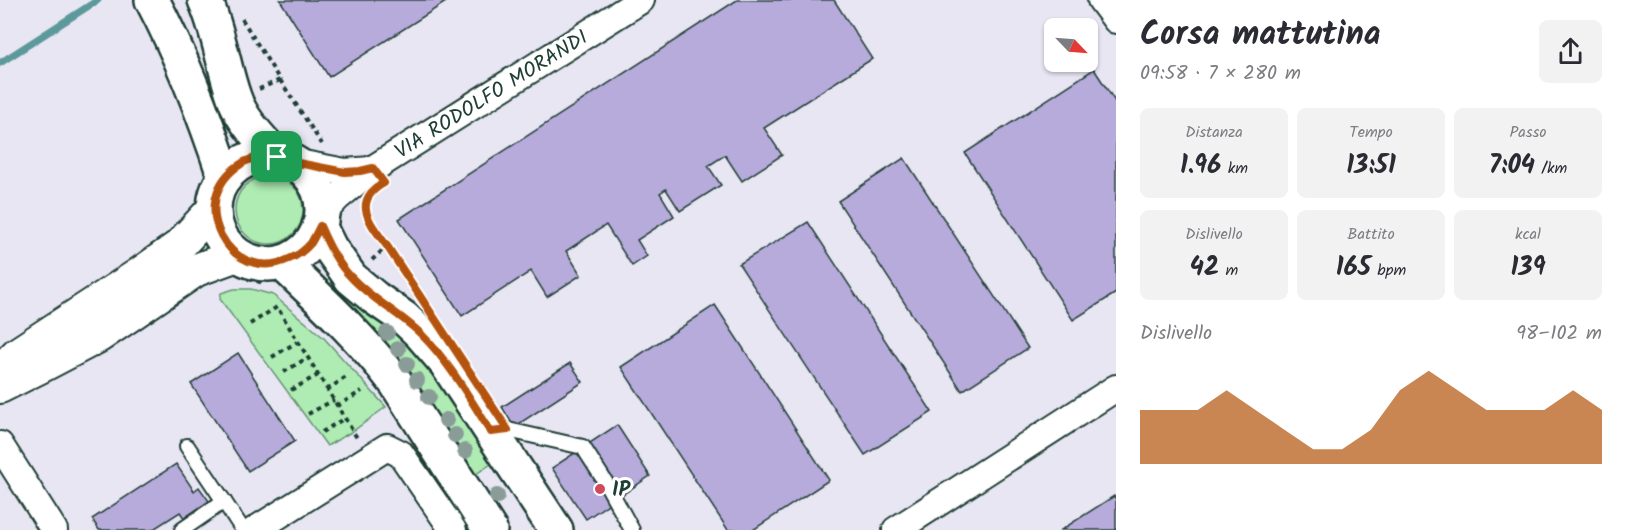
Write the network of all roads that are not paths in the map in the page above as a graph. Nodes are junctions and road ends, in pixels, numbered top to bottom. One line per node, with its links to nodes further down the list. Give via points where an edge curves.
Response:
1 (152, 0): 8 (main road, via 202,110)
2 (205, 0): 6 (main road, via 234,99 249,125)
3 (641, 0): 7 (street, VIA RODOLFO MORANDI)
4 (1101, 0): 5 (street)
5 (1116, 20)
6 (285, 160): 7 (street, VIA RODOLFO MORANDI, via 345,172); 8 (main road, via 259,157 242,163); 9 (main road, via 306,172 316,185)
7 (371, 170): 9 (street, VIA RODOLFO MORANDI, via 337,198)
8 (220, 193): 10 (main road, via 216,226); 12 (street, via 178,246 17,354)
9 (321, 220): 11 (main road, via 311,243); 15 (main road, via 330,248 351,278 432,345)
10 (238, 267): 11 (main road, via 251,262 266,264); 13 (street, via 196,270 99,336)
11 (276, 274): 25 (main road, via 356,333 382,364)
12 (0, 371)
13 (0, 387)
14 (1116, 388): 19 (street)
15 (491, 432): 26 (main road); 27 (lane, via 508,430 583,447)
16 (0, 445): 20 (street)
17 (187, 446): 18 (lane)
18 (224, 501): 21 (lane); 22 (lane)
19 (906, 527)
20 (54, 530)
21 (182, 530)
22 (243, 530)
23 (255, 530): 24 (street, via 387,447 400,454)
24 (453, 530)
25 (490, 530)
26 (556, 530)
27 (632, 530)

